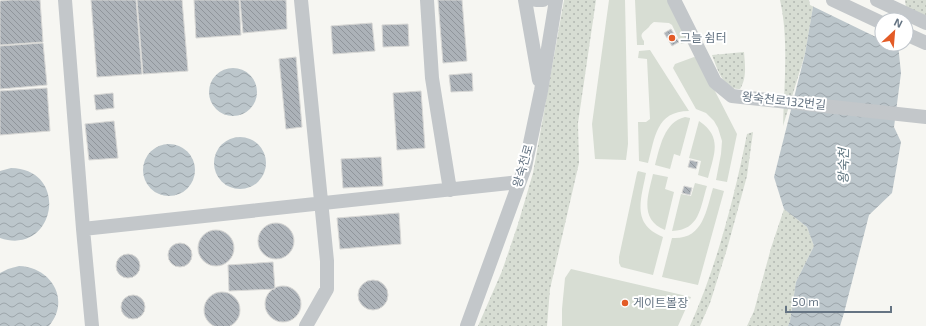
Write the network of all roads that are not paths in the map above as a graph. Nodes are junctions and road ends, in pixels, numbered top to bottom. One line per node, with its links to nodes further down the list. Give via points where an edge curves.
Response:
1 (65, 0): 20 (street)
2 (301, 0): 19 (street)
3 (427, 0): 18 (street, via 432,78)
4 (525, 0): 15 (street)
5 (536, 0): 6 (street)
6 (543, 0)
7 (556, 0): 15 (street, 왕숙천로)
8 (674, 0): 16 (street, 왕숙천로132번길, via 715,82 732,96)
9 (833, 0): 11 (street)
10 (877, 0): 12 (street)
11 (874, 19)
12 (926, 23)
13 (914, 38): 14 (street)
14 (926, 43)
15 (541, 91): 17 (street, 왕숙천로, via 525,167)
16 (926, 117)
17 (519, 182): 18 (street); 23 (street, 왕숙천로)
18 (450, 190): 19 (street)
19 (321, 204): 20 (street); 22 (street, via 327,288)
20 (83, 229): 21 (street)
21 (92, 326)
22 (306, 326)
23 (467, 326)

